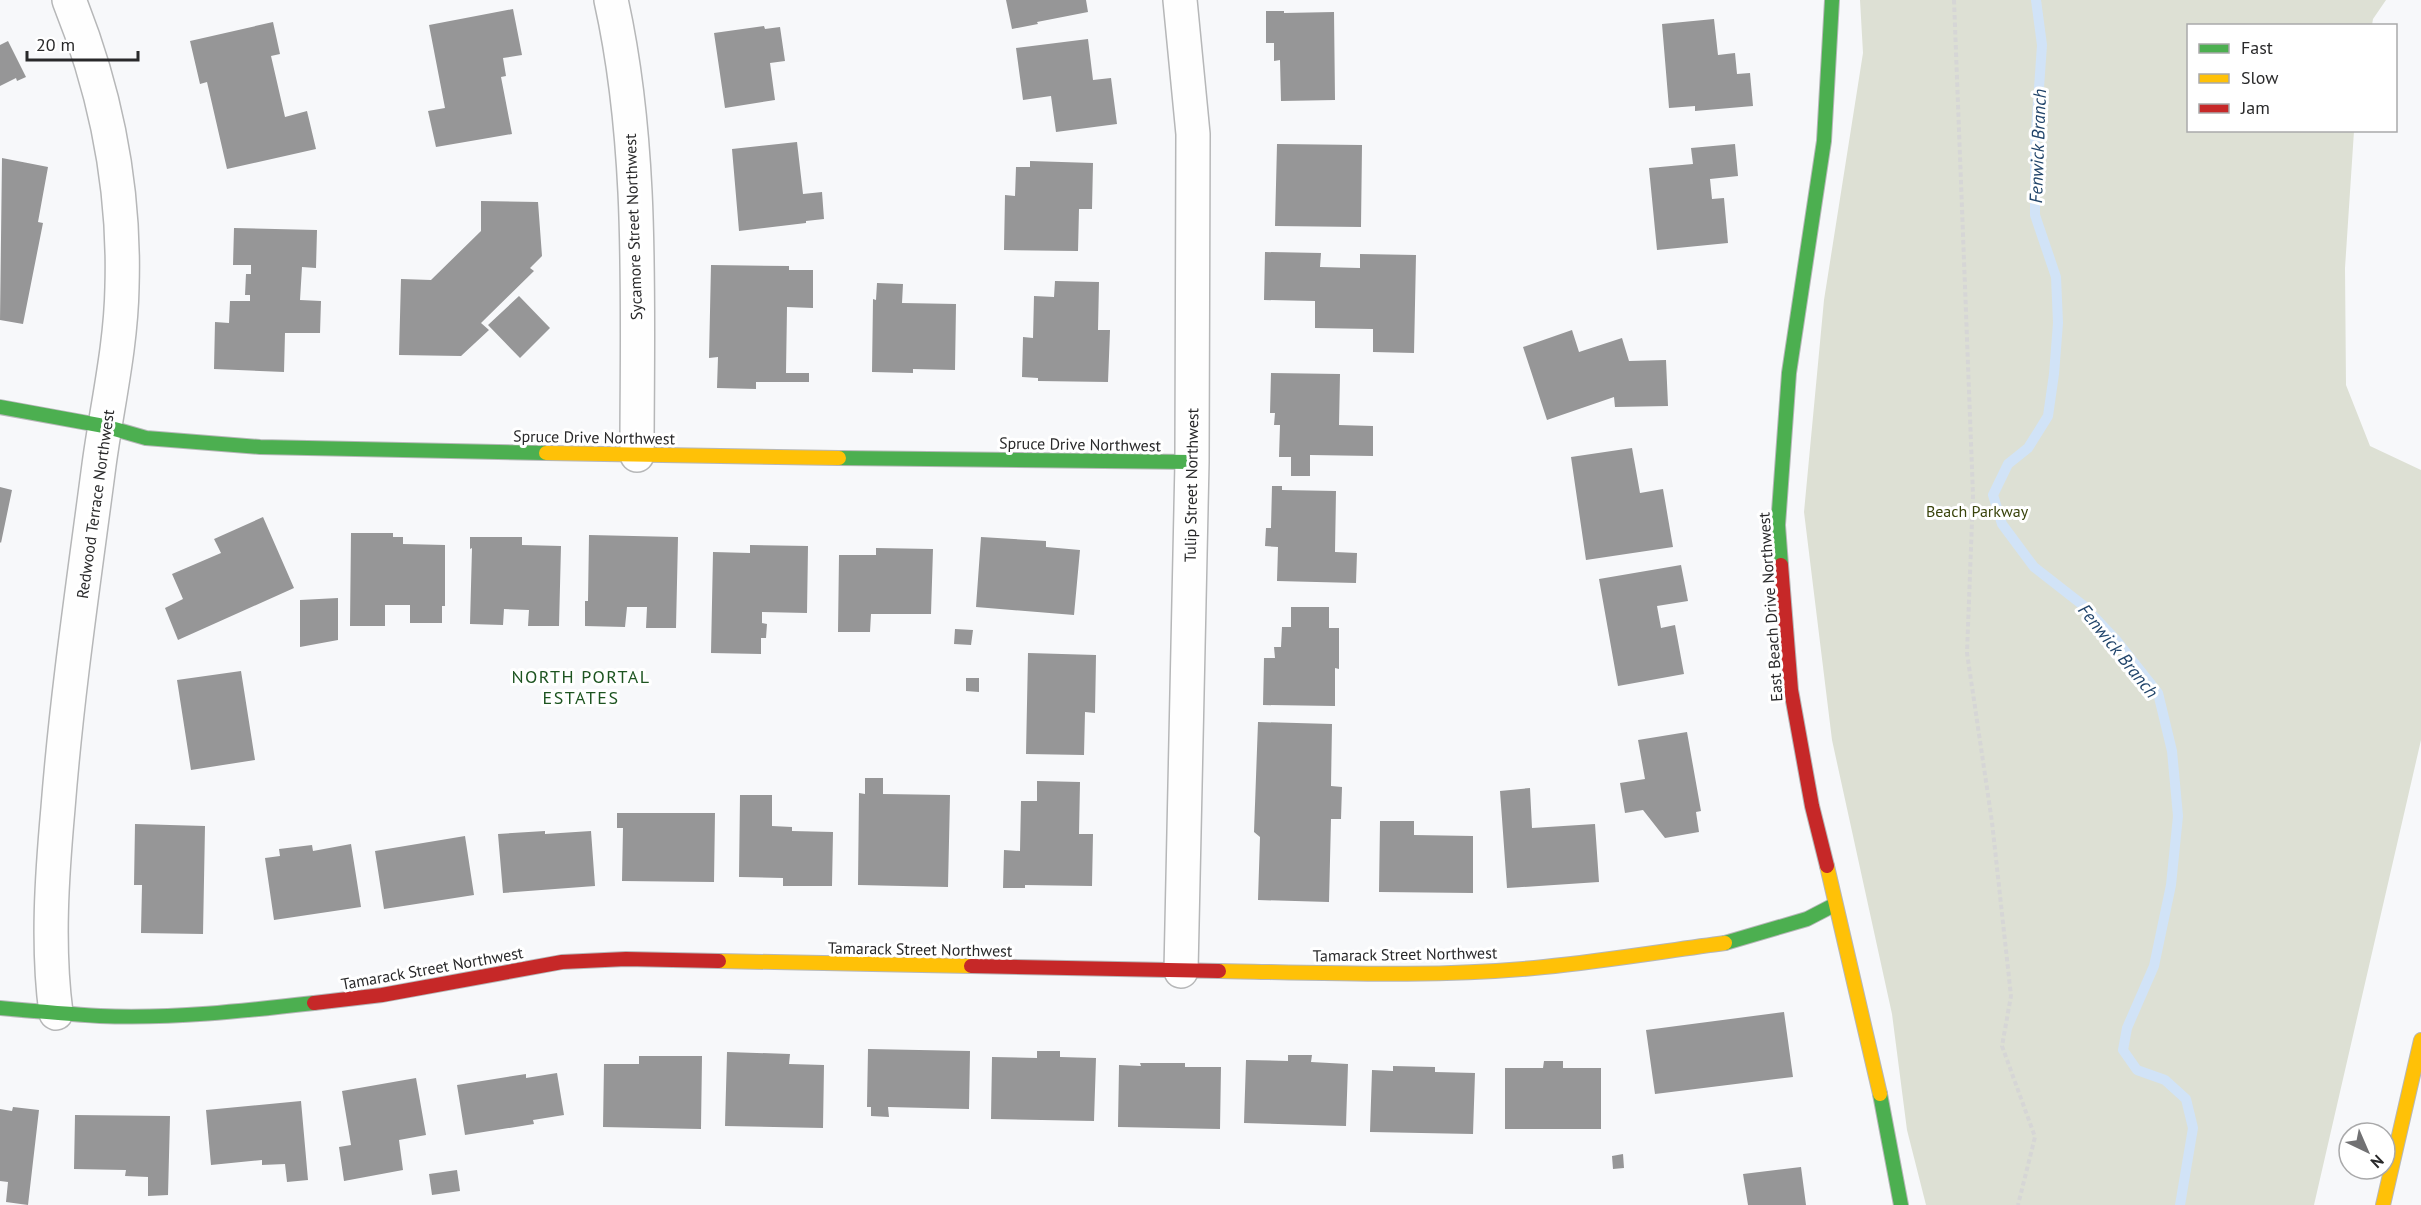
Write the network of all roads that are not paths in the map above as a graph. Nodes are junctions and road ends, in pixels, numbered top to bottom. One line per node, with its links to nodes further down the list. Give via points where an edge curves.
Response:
1 (69, 0): 6 (street, Redwood Terrace Northwest, via 105,111 121,213 120,324)
2 (611, 0): 7 (street, Sycamore Street Northwest, via 632,150)
3 (1180, 0): 8 (street, Tulip Street Northwest, via 1193,134)
4 (1832, 0): 9 (street, East Beach Drive Northwest, via 1824,141 1790,373 1778,525 1791,690)
5 (0, 407): 6 (street, Spruce Drive Northwest)
6 (104, 426): 7 (street, Spruce Drive Northwest, via 146,438 260,447); 12 (street, Redwood Terrace Northwest, via 57,810 52,926)
7 (637, 455): 8 (street, Spruce Drive Northwest)
8 (1192, 462): 10 (street, Tulip Street Northwest)
9 (1834, 905): 10 (street, Tamarack Street Northwest, via 1807,919 1734,942 1543,967 1370,973); 14 (street, East Beach Drive Northwest, via 1874,1062)
10 (1181, 971): 12 (street, Tamarack Street Northwest, via 604,960 562,962 382,995 245,1011 162,1016)
11 (0, 1008): 12 (street, Tamarack Street Northwest)
12 (56, 1013)
13 (2421, 1040): 15 (street)
14 (1901, 1205)
15 (2383, 1205)

